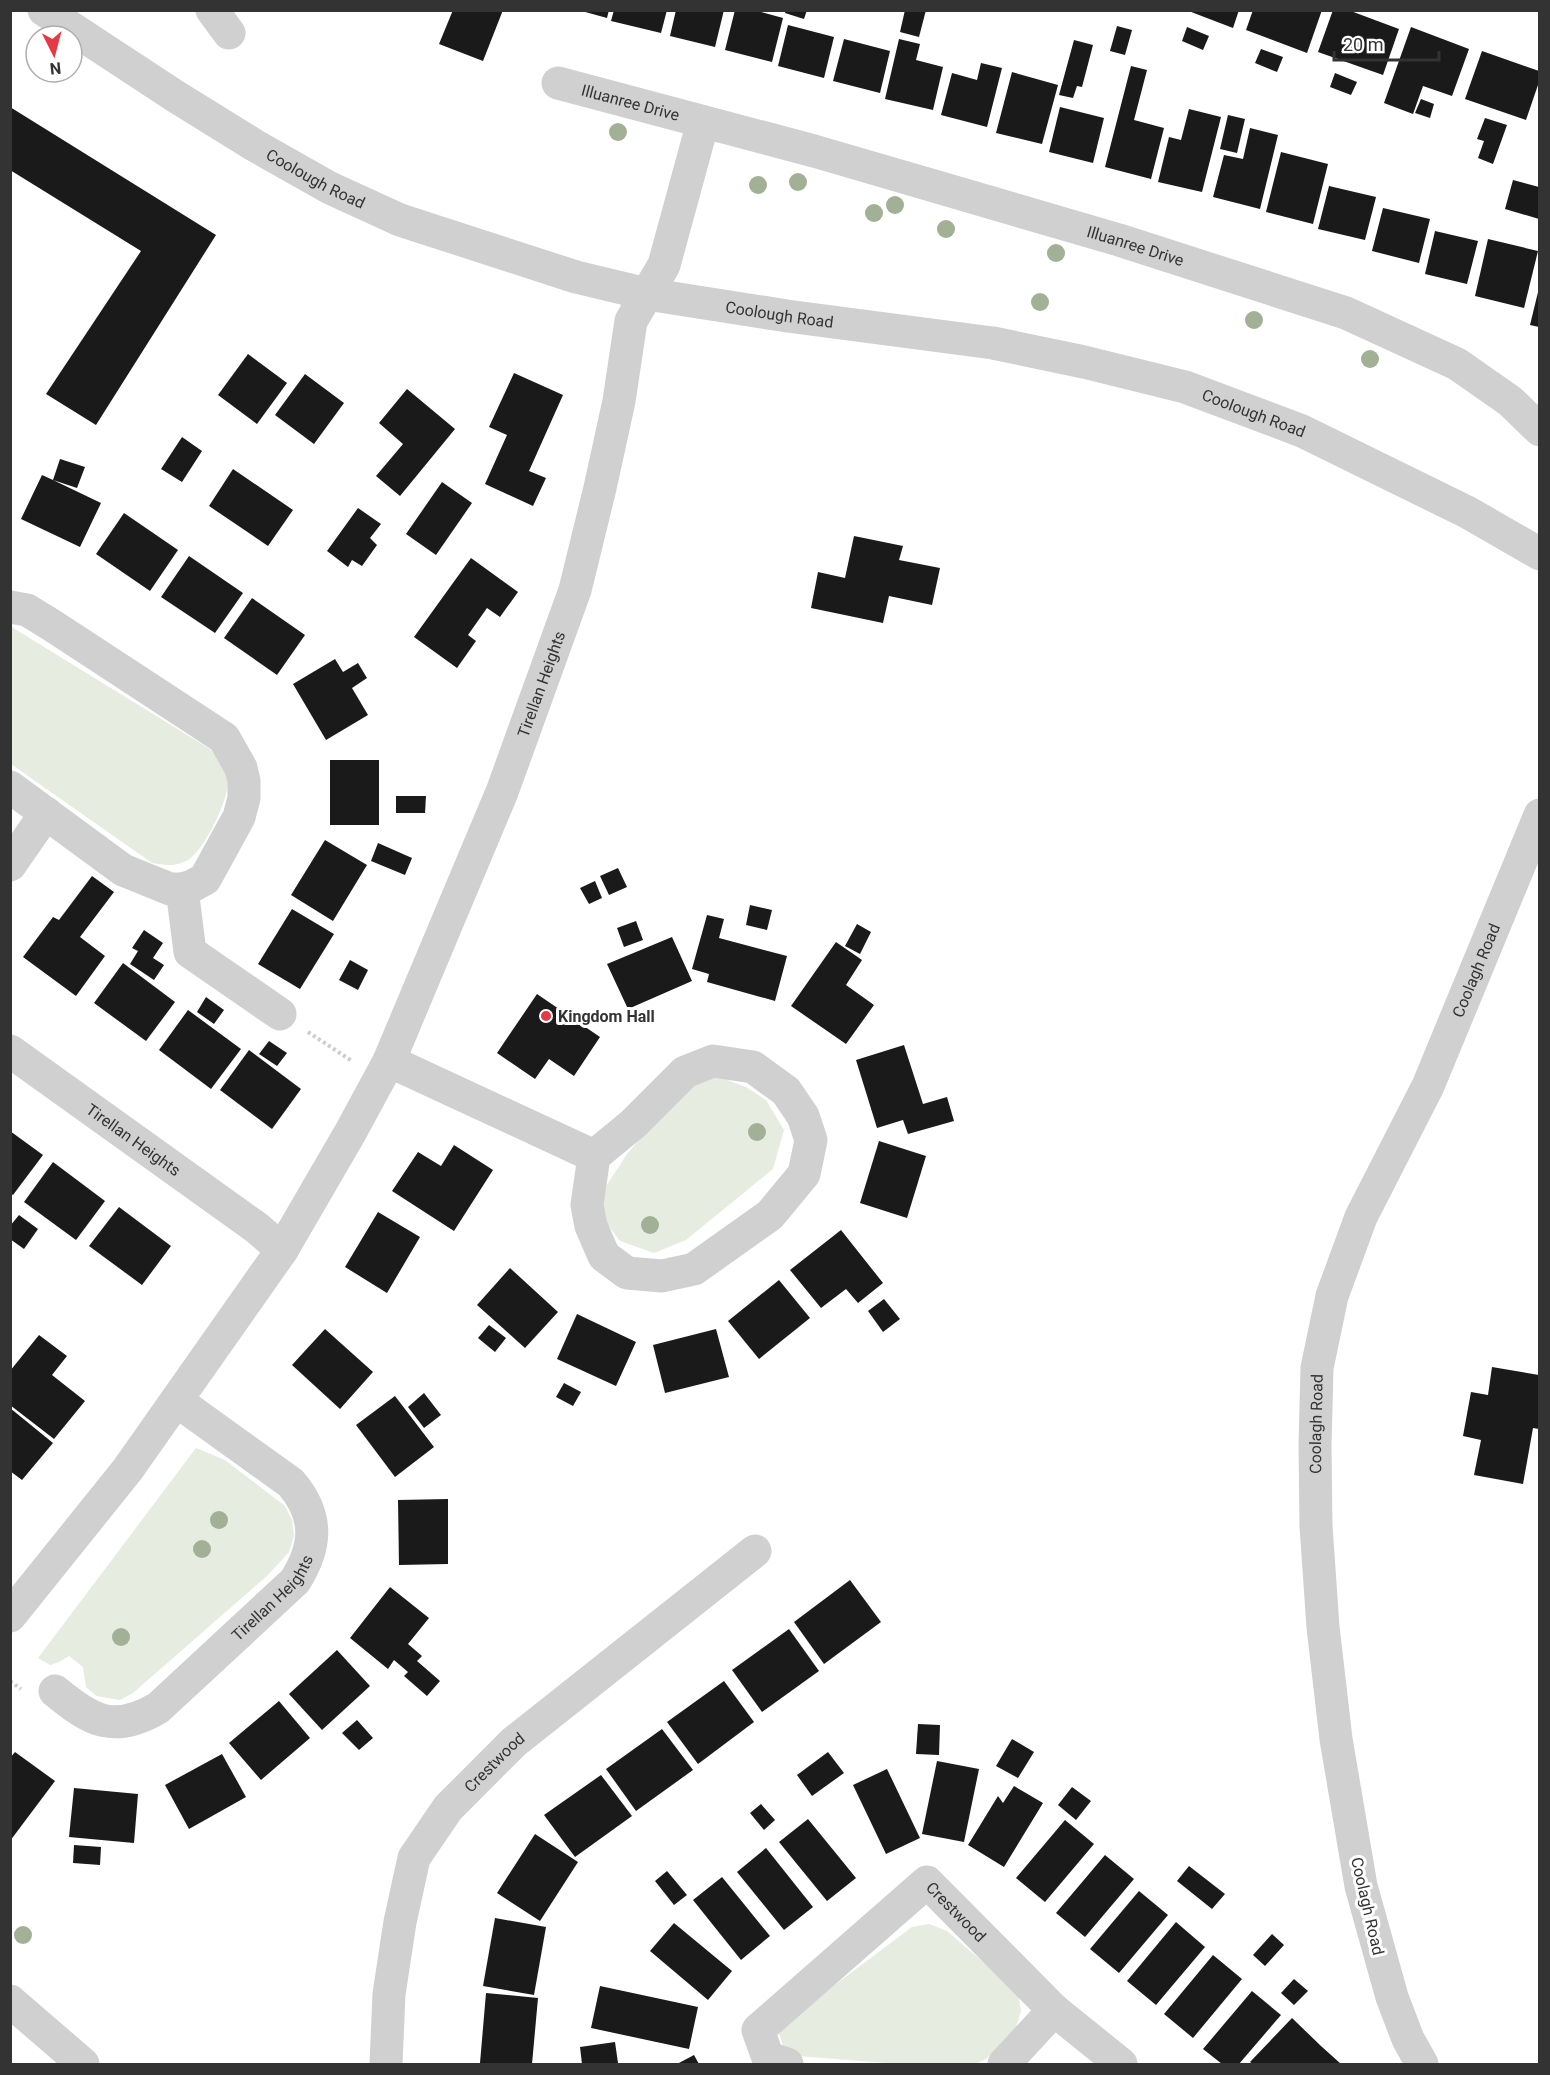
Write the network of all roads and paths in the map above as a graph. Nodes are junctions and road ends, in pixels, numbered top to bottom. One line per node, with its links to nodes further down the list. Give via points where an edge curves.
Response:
1 (44, 10): 4 (street, Coolough Road, via 175,96 330,188 400,220 467,243)
2 (558, 83): 3 (street, Illuanree Drive)
3 (703, 122): 4 (street, via 664,265); 5 (street, Illuanree Drive, via 1119,240 1346,314 1457,364 1510,401)
4 (647, 294): 6 (street, Coolough Road, via 993,343 1185,387 1302,431 1467,512); 15 (street, Tirellan Heights, via 632,321 619,400 575,590 502,792)
5 (1539, 430)
6 (1539, 554)
7 (10, 607): 12 (street, via 27,610 53,626 224,738 233,751 244,781 239,817 205,879)
8 (10, 787): 9 (street)
9 (46, 813): 11 (street); 12 (street, via 123,870 156,885)
10 (1539, 815): 29 (street, Coolagh Road, via 1428,1086 1361,1217 1332,1296 1317,1368 1316,1526 1336,1739 1366,1907 1392,1997)
11 (10, 865)
12 (182, 889): 13 (street, via 190,952)
13 (280, 1014): 15 (path)
14 (10, 1051): 17 (street, Tirellan Heights)
15 (373, 1063): 16 (street); 17 (street, Tirellan Heights)
16 (594, 1156): 16 (street, via 685,1072 714,1061 753,1066 786,1091 811,1140 804,1174 770,1215 693,1269 662,1276 627,1273 604,1256 587,1205)
17 (282, 1250): 18 (street, Tirellan Heights)
18 (177, 1401): 20 (street, Tirellan Heights, via 128,1469); 21 (street, Tirellan Heights, via 300,1493 312,1522 307,1562 295,1581 158,1708 139,1719 100,1720)
19 (755, 1551): 25 (street, Crestwood, via 514,1742 448,1809 414,1858 389,1994)
20 (15, 1602)
21 (55, 1691)
22 (10, 2001): 24 (street)
23 (1054, 2010): 26 (street, Crestwood, via 927,1882 758,2030 768,2058); 27 (street); 28 (street, Crestwood)
24 (83, 2064)
25 (386, 2064)
26 (787, 2064)
27 (1004, 2064)
28 (1121, 2064)
29 (1422, 2064)

